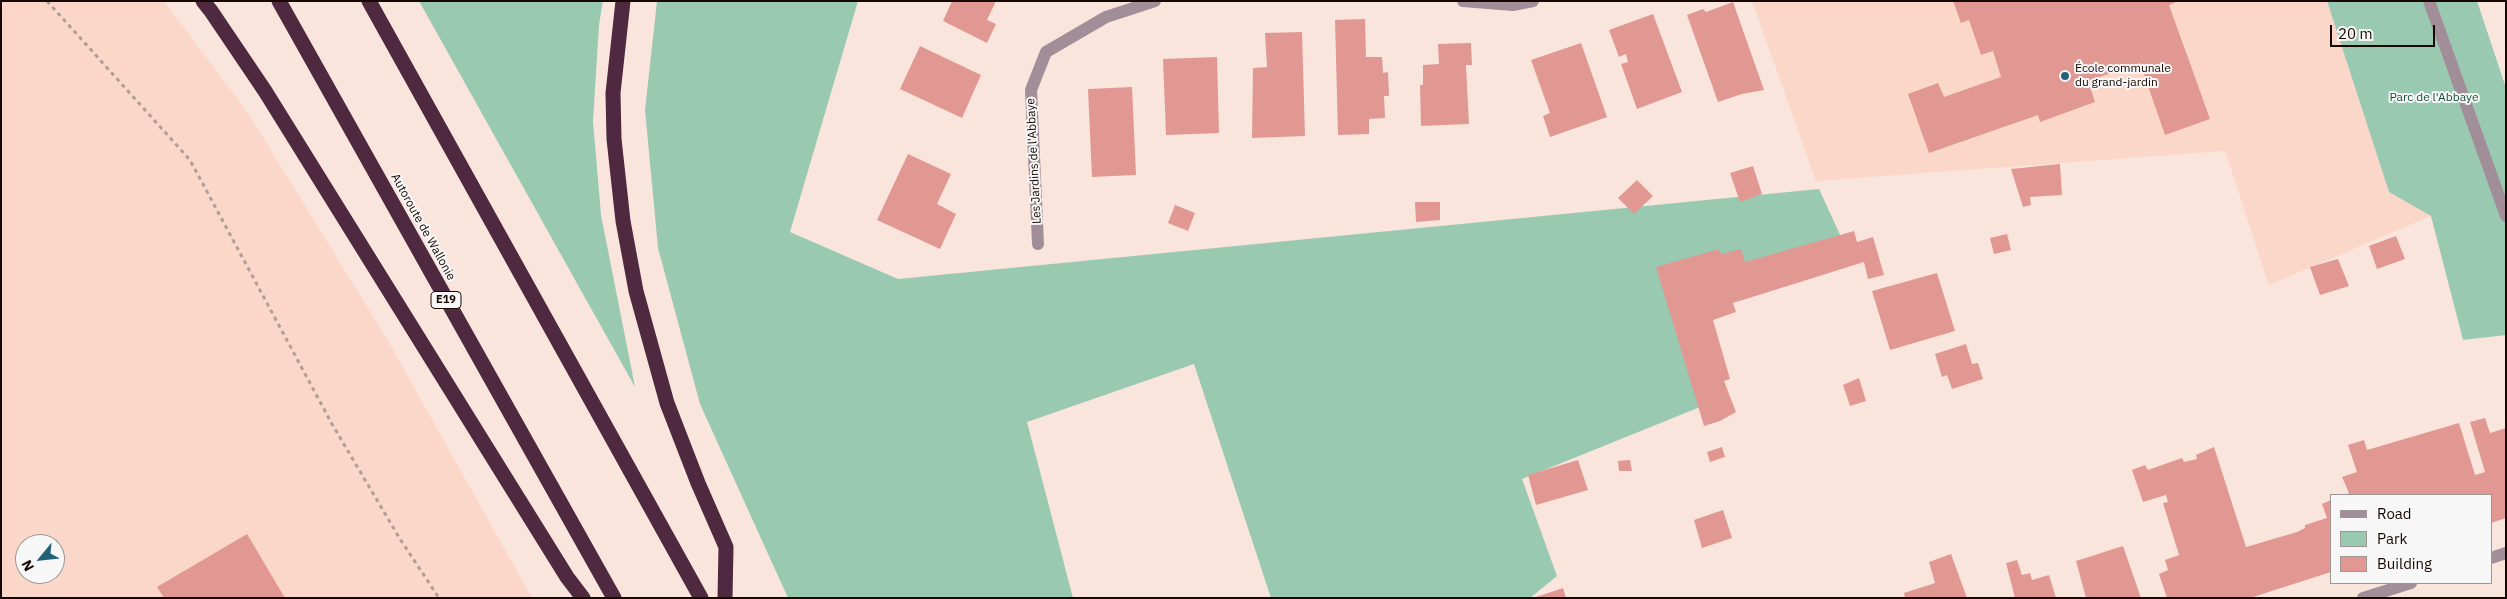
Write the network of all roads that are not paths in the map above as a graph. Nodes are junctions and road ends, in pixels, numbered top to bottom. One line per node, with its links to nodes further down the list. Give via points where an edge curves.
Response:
1 (279, 1): 15 (highway, Autoroute de Wallonie / E19)
2 (369, 1): 16 (highway)
3 (623, 1): 17 (highway, via 613,93 623,220 636,291 667,403 726,546)
4 (1155, 1): 10 (street, Les Jardins de l'Abbaye, via 1106,17 1046,52 1031,90)
5 (1462, 1): 6 (street, via 1513,5)
6 (1533, 1)
7 (2429, 1): 9 (street)
8 (206, 4): 14 (highway, via 270,99)
9 (2506, 216)
10 (1038, 244)
11 (2506, 553): 12 (street)
12 (2492, 558)
13 (2408, 584): 18 (street)
14 (582, 598)
15 (614, 598)
16 (701, 598)
17 (725, 598)
18 (2363, 598)

